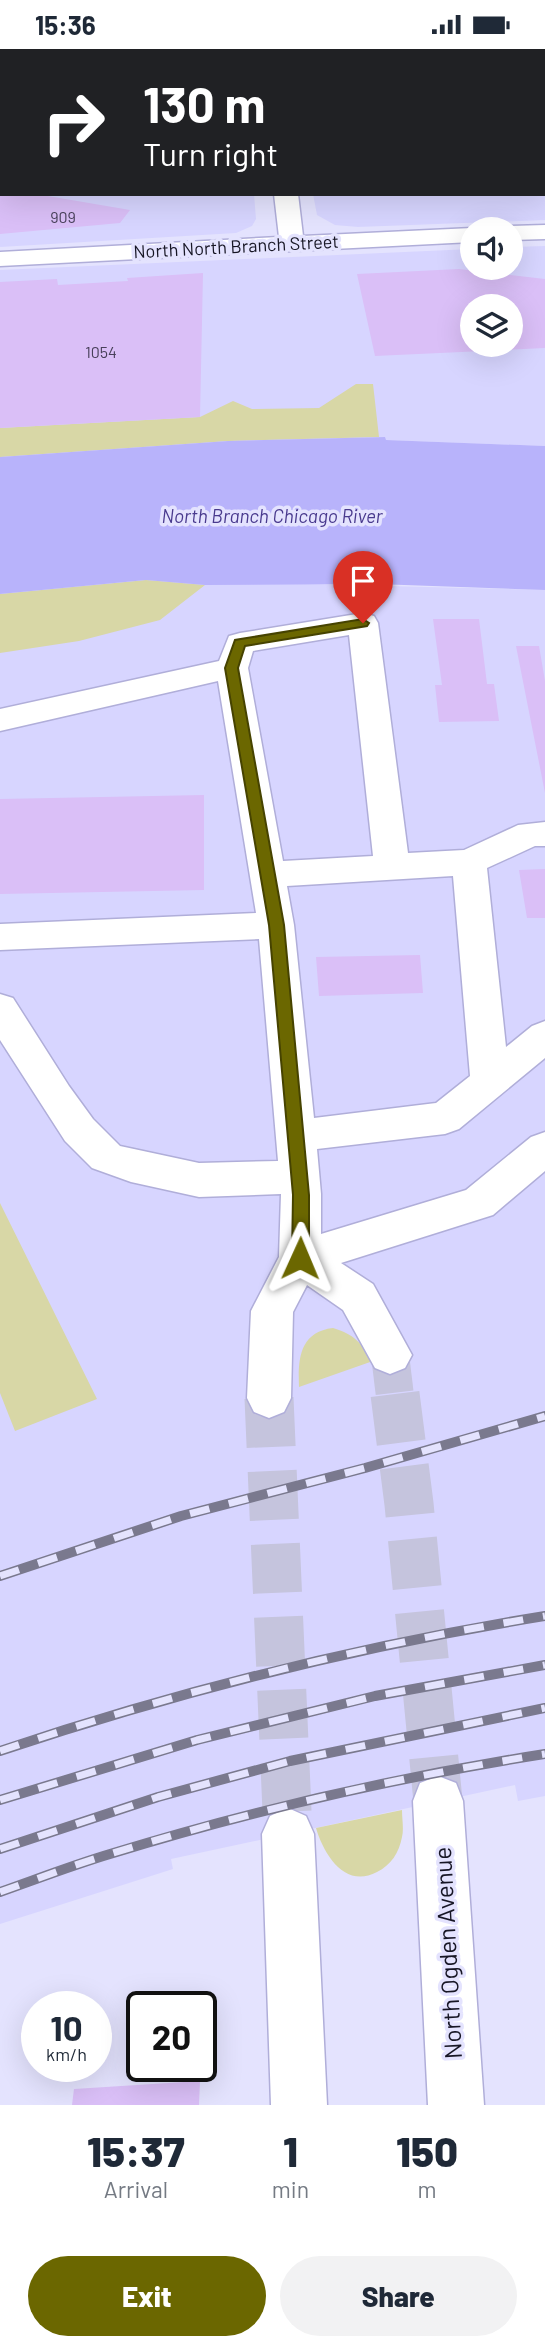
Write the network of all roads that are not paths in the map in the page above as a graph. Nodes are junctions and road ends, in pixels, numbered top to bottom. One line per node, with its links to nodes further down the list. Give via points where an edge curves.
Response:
1 (286, 196): 5 (street)
2 (545, 232): 3 (street)
3 (523, 233)
4 (460, 236): 5 (street, North North Branch Street)
5 (292, 243): 6 (street, North North Branch Street)
6 (0, 259)
7 (232, 668): 8 (street); 11 (street, via 240,643 363,623); 12 (street)
8 (0, 720)
9 (545, 834): 10 (street, via 530,835)
10 (469, 862): 11 (street); 17 (street)
11 (392, 867): 12 (street)
12 (267, 875): 13 (street)
13 (276, 925): 14 (street); 18 (street)
14 (0, 937)
15 (0, 1008): 20 (street, via 55,1097 106,1157 199,1179)
16 (545, 1036): 17 (street)
17 (490, 1082): 18 (street, via 445,1118)
18 (295, 1136): 20 (street)
19 (545, 1148): 21 (street, via 479,1203)
20 (299, 1177): 21 (street)
21 (300, 1258): 22 (street, via 358,1297); 23 (street, via 272,1311)
22 (390, 1355)
23 (269, 1398)
24 (438, 1801): 27 (street, North Ogden Avenue)
25 (288, 1834): 26 (street)
26 (299, 2105)
27 (456, 2105)

